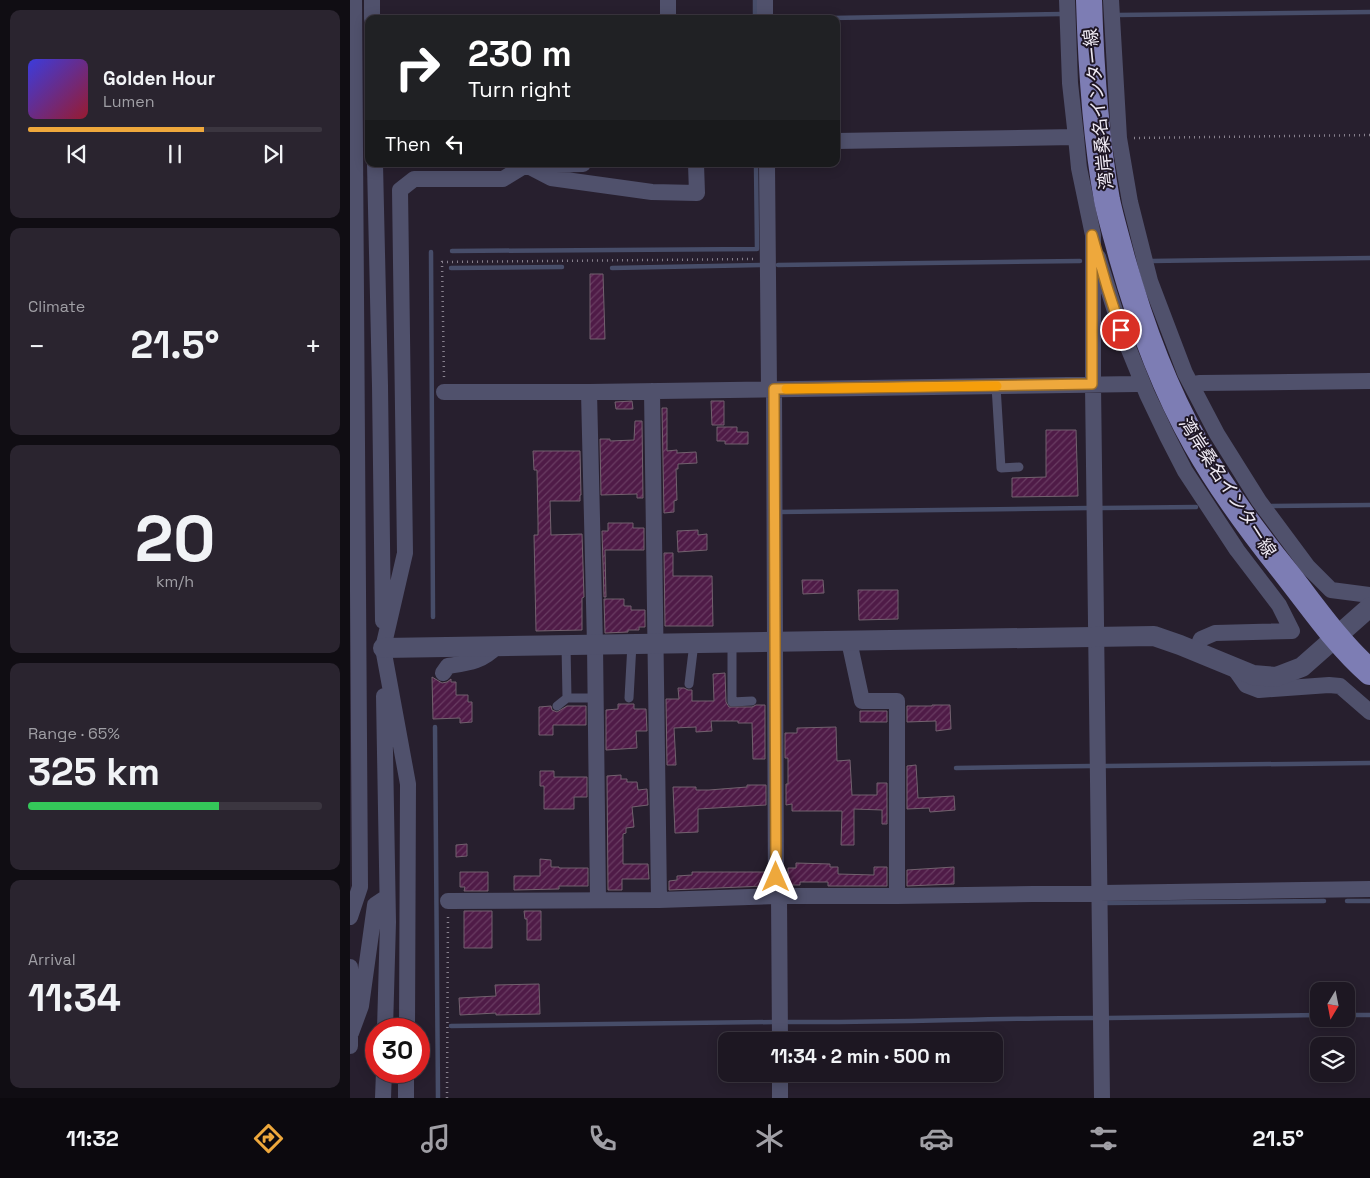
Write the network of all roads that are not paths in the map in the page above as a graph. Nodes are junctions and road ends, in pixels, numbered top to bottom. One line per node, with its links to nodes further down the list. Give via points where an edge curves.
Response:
1 (354, 0): 63 (street, via 360,887)
2 (372, 0): 8 (street)
3 (668, 0): 9 (street)
4 (765, 0): 10 (street)
5 (1067, 0): 11 (street)
6 (1088, 0): 31 (main road, 湾岸桑名インター線, via 1092,79 1107,201 1137,309 1159,368 1196,445 1239,511)
7 (1111, 0): 29 (street, via 1119,138 1130,202 1150,281 1181,364 1217,434 1259,501 1308,566 1331,590)
8 (372, 15)
9 (668, 15)
10 (765, 15)
11 (1076, 137): 12 (street); 18 (street)
12 (840, 141)
13 (375, 167): 42 (street)
14 (516, 167): 42 (street, via 503,179 414,179 400,190 405,553)
15 (523, 167): 16 (street, via 551,178 652,192 696,193)
16 (696, 167)
17 (767, 167): 24 (street)
18 (1092, 235): 21 (street); 43 (street, via 1121,330 1167,436 1185,471 1278,605 1292,631 1215,633 1201,639)
19 (1370, 381): 20 (street)
20 (1199, 383)
21 (1092, 384): 22 (street); 23 (street); 32 (street)
22 (1137, 384)
23 (996, 386): 24 (street); 28 (lane, via 1001,468)
24 (772, 389): 25 (street); 34 (street)
25 (652, 391): 27 (street); 38 (street)
26 (444, 392): 27 (street)
27 (588, 392): 40 (street)
28 (1020, 467)
29 (1370, 595)
30 (1370, 607): 31 (street)
31 (1336, 636): 44 (main road, 湾岸桑名インター線); 45 (street, via 1302,667 1276,676 1253,675); 46 (main road, 湾岸桑名インター線)
32 (1096, 637): 33 (street); 43 (street, via 1154,636); 56 (street)
33 (849, 641): 34 (street); 58 (street, via 862,701 897,701)
34 (774, 642): 36 (street); 57 (street)
35 (694, 643): 36 (street); 38 (street); 48 (lane)
36 (732, 643): 52 (lane, via 732,702)
37 (632, 644): 38 (street); 40 (street); 51 (lane)
38 (656, 644): 61 (street)
39 (566, 645): 40 (street); 41 (street); 49 (lane)
40 (595, 645): 50 (street)
41 (497, 646): 42 (street); 47 (street, via 474,662 448,666)
42 (383, 648): 59 (street); 66 (street, via 408,784)
43 (1196, 651): 45 (street)
44 (1370, 653)
45 (1234, 668): 54 (street, via 1246,685 1259,690 1340,686)
46 (1370, 672)
47 (443, 673)
48 (689, 684)
49 (568, 698): 50 (lane); 53 (lane)
50 (595, 698): 60 (street)
51 (629, 698)
52 (752, 701)
53 (557, 706)
54 (1370, 712)
55 (1370, 888): 56 (street)
56 (1100, 892): 58 (street); 76 (street)
57 (778, 896): 58 (street); 61 (street); 67 (street)
58 (897, 896)
59 (387, 897): 65 (street); 68 (street, via 375,905 361,1006)
60 (598, 899): 61 (street); 62 (street)
61 (659, 900)
62 (448, 901)
63 (350, 918)
64 (350, 967): 68 (street)
65 (385, 1018)
66 (407, 1018)
67 (780, 1032)
68 (351, 1033): 69 (street)
69 (350, 1046)
70 (780, 1082): 75 (street)
71 (384, 1083): 73 (street)
72 (406, 1083): 74 (street)
73 (383, 1098)
74 (406, 1098)
75 (780, 1098)
76 (1102, 1098)

